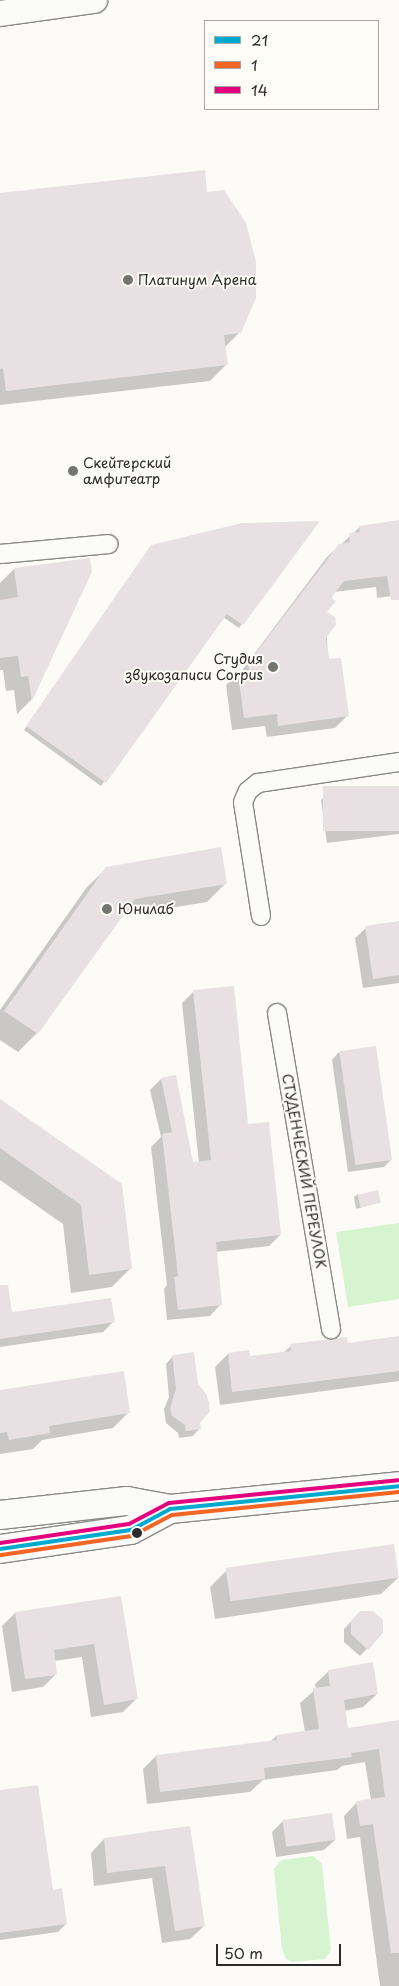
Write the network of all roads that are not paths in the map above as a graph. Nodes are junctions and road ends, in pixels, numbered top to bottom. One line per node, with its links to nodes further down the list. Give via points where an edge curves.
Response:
1 (94, 0): 2 (street)
2 (0, 13)
3 (109, 544): 4 (street)
4 (0, 554)
5 (399, 762): 6 (street, via 258,783 248,791 243,802)
6 (261, 916)
7 (277, 1013): 8 (street, СТУДЕНЧЕСКИЙ ПЕРЕУЛОК)
8 (331, 1329)
9 (399, 1486): 10 (main road)
10 (170, 1509): 11 (main road, via 128,1501); 12 (main road, via 131,1530)
11 (0, 1515)
12 (0, 1549)

